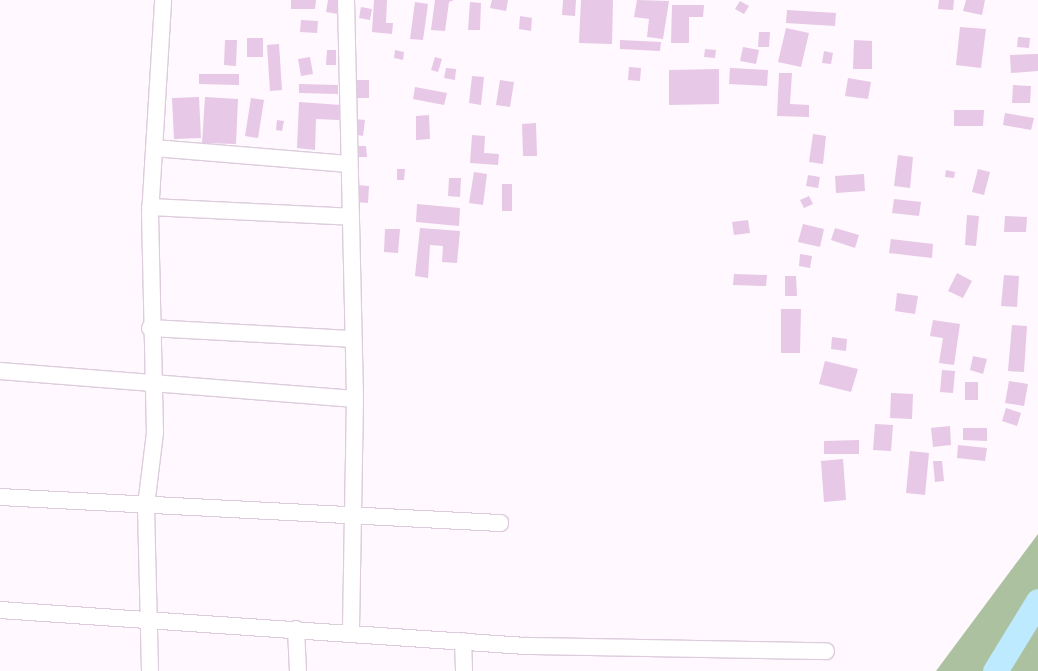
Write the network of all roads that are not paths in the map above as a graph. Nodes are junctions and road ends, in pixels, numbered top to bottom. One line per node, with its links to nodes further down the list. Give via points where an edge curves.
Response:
1 (164, 0): 3 (street)
2 (346, 0): 4 (street)
3 (154, 148): 4 (street); 5 (street)
4 (348, 164): 6 (street)
5 (150, 207): 6 (street); 7 (street)
6 (351, 217): 8 (street)
7 (150, 328): 8 (street); 10 (street)
8 (351, 340): 11 (street)
9 (0, 371): 10 (street)
10 (154, 385): 11 (street); 13 (street, via 155,433)
11 (355, 399): 14 (street)
12 (0, 497): 13 (street)
13 (146, 506): 14 (street); 17 (street)
14 (354, 519): 15 (street); 19 (street)
15 (500, 523)
16 (0, 610): 17 (street)
17 (151, 621): 18 (street); 22 (street)
18 (296, 629): 19 (street); 23 (street)
19 (351, 632): 20 (street)
20 (463, 641): 21 (street); 24 (street)
21 (826, 652)
22 (150, 671)
23 (298, 671)
24 (464, 671)

